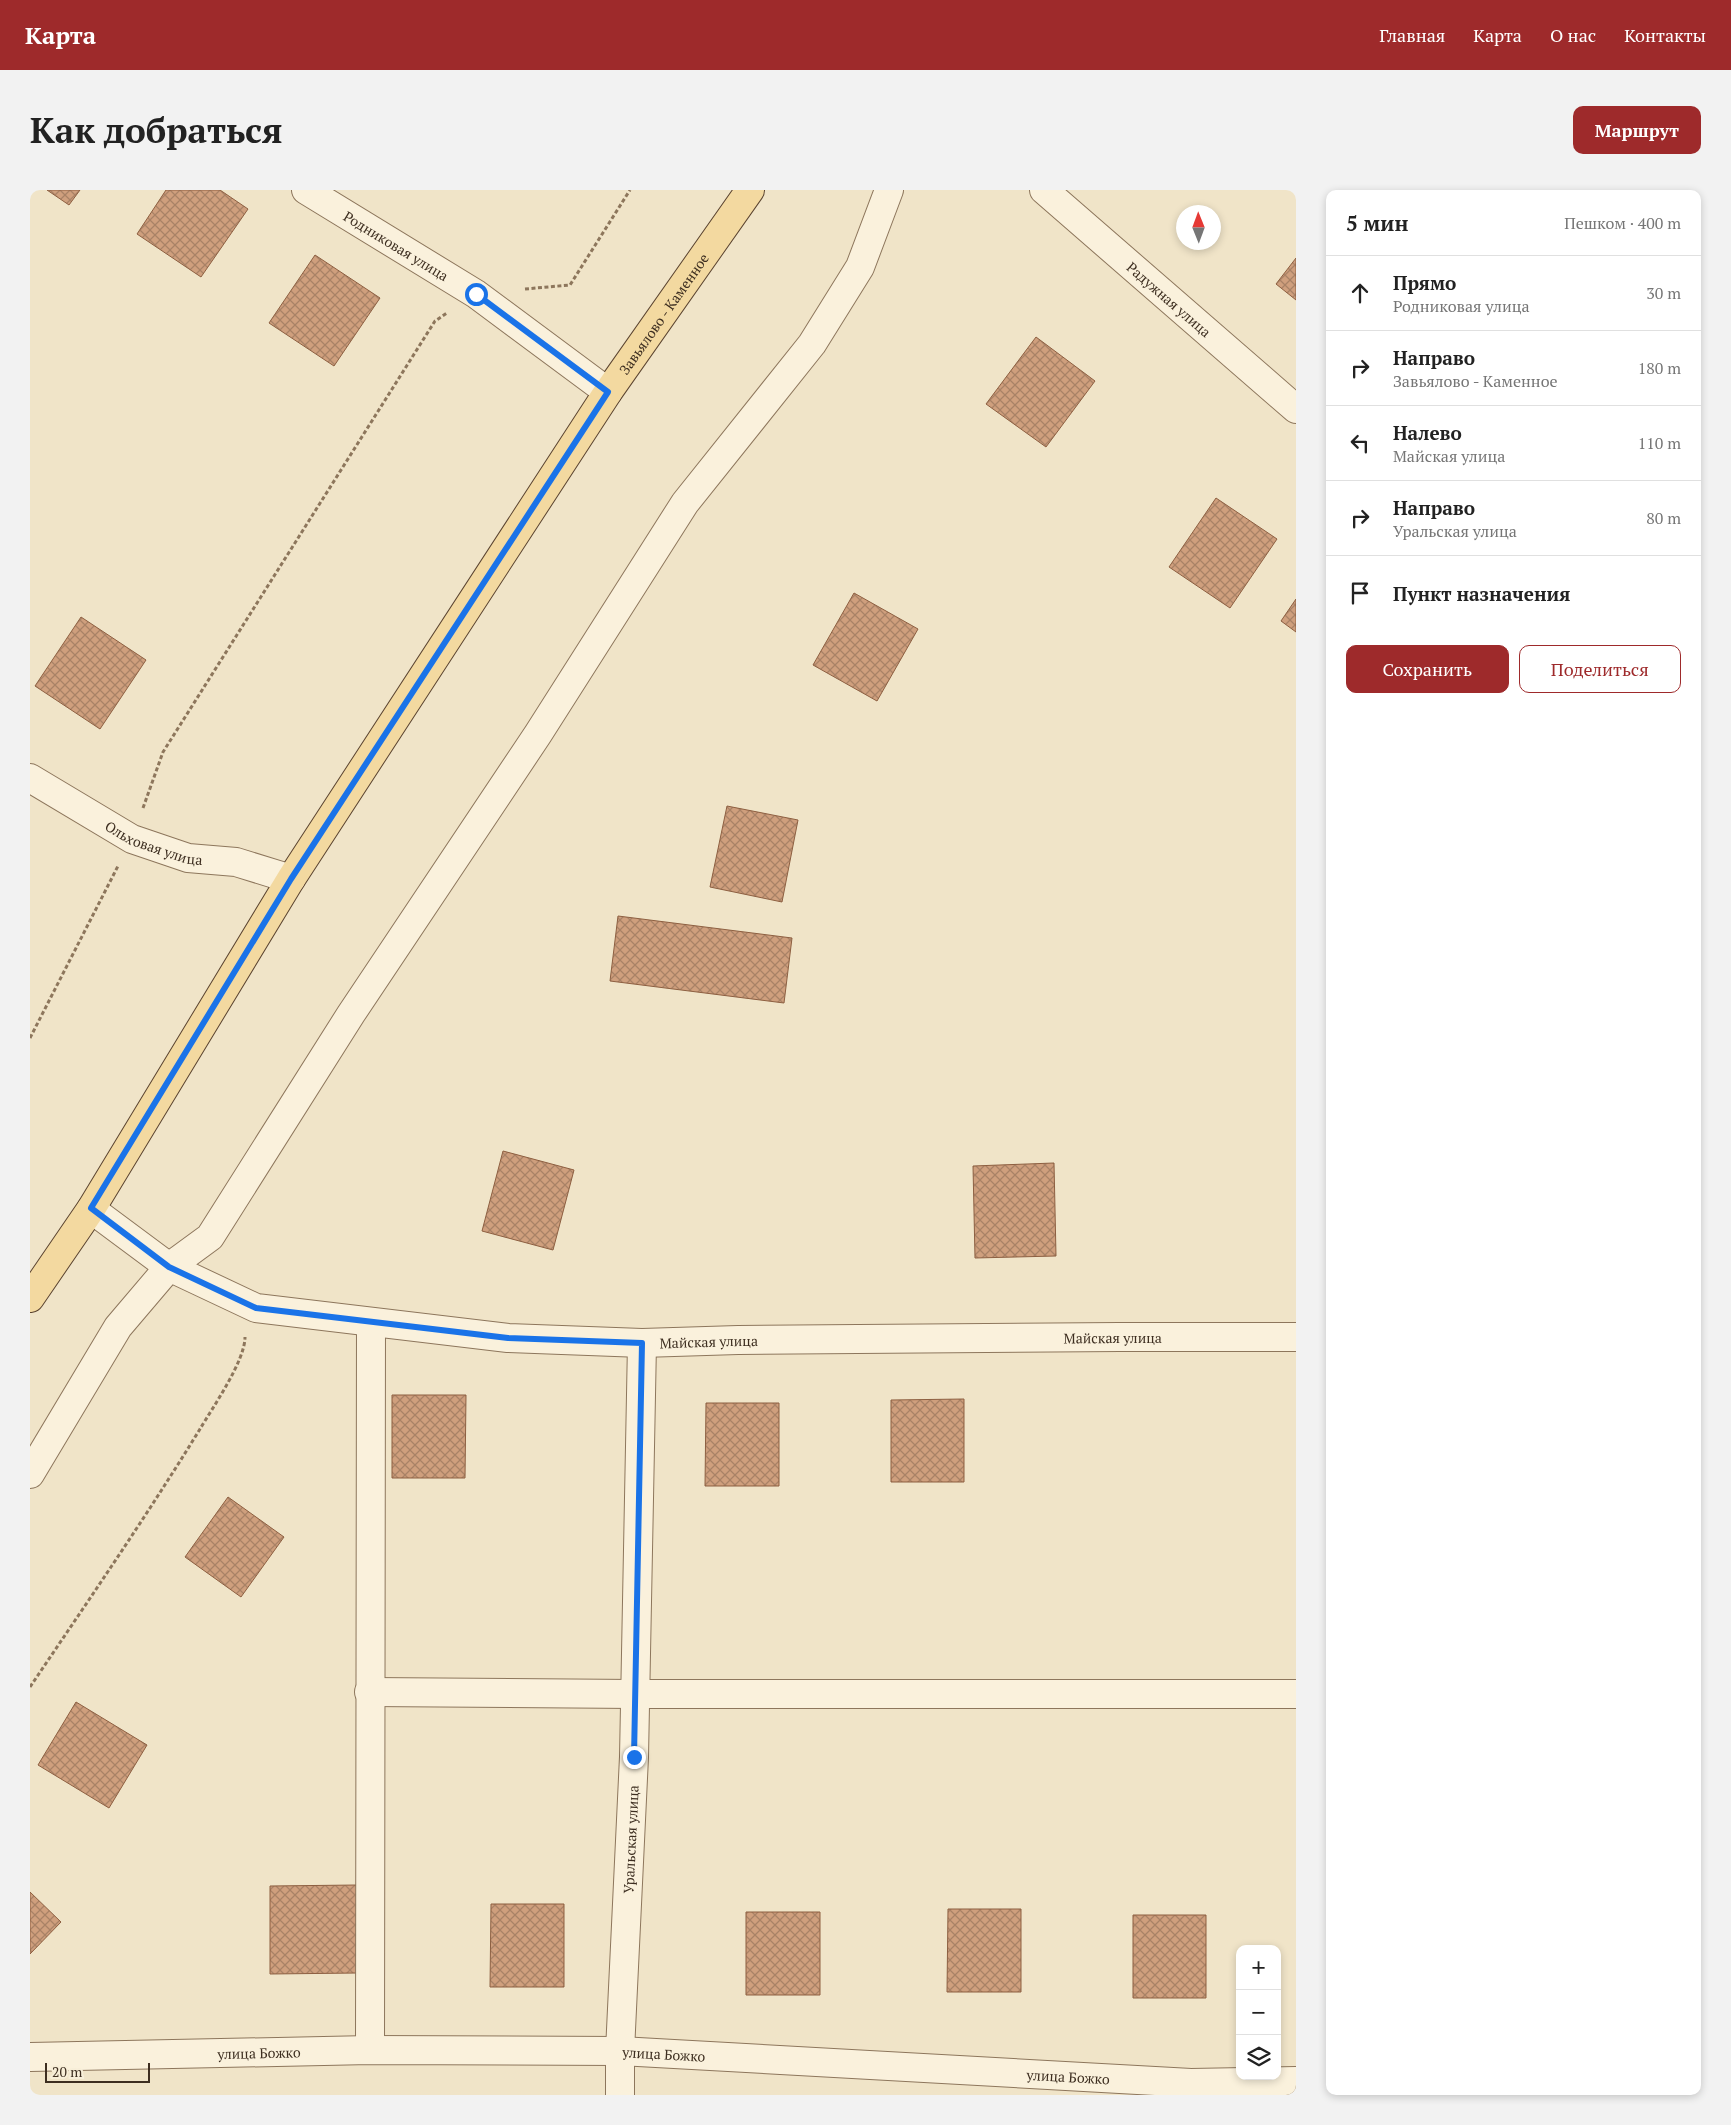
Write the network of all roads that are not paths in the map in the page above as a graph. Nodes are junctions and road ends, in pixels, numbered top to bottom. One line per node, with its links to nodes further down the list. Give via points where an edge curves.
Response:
1 (306, 190): 5 (street, Родниковая улица, via 476,294)
2 (750, 190): 5 (main road, Завьялово - Каменное)
3 (889, 190): 10 (street, via 860,267 812,344 685,503 538,734 351,1014 210,1237)
4 (1044, 190): 6 (street, Радужная улица)
5 (608, 392): 8 (main road, Завьялово - Каменное)
6 (1296, 409)
7 (30, 778): 8 (street, Ольховая улица, via 132,839 188,858 236,862)
8 (291, 879): 9 (main road, Завьялово - Каменное)
9 (91, 1208): 10 (street, Майская улица); 11 (main road, Завьялово - Каменное)
10 (169, 1267): 12 (street, Майская улица, via 256,1308); 15 (street, via 118,1327)
11 (30, 1298)
12 (371, 1322): 14 (street, Майская улица, via 508,1338); 16 (street)
13 (1296, 1337): 14 (street, Майская улица, via 1120,1336)
14 (642, 1343): 17 (street, Уральская улица)
15 (30, 1474)
16 (369, 1692): 17 (street); 19 (street)
17 (635, 1694): 18 (street); 20 (street, Уральская улица)
18 (1296, 1694)
19 (370, 2050): 20 (street, улица Божко); 21 (street, улица Божко)
20 (620, 2051): 22 (street, улица Божко, via 1191,2083); 23 (street, Уральская улица)
21 (30, 2057)
22 (1296, 2081)
23 (620, 2095)

